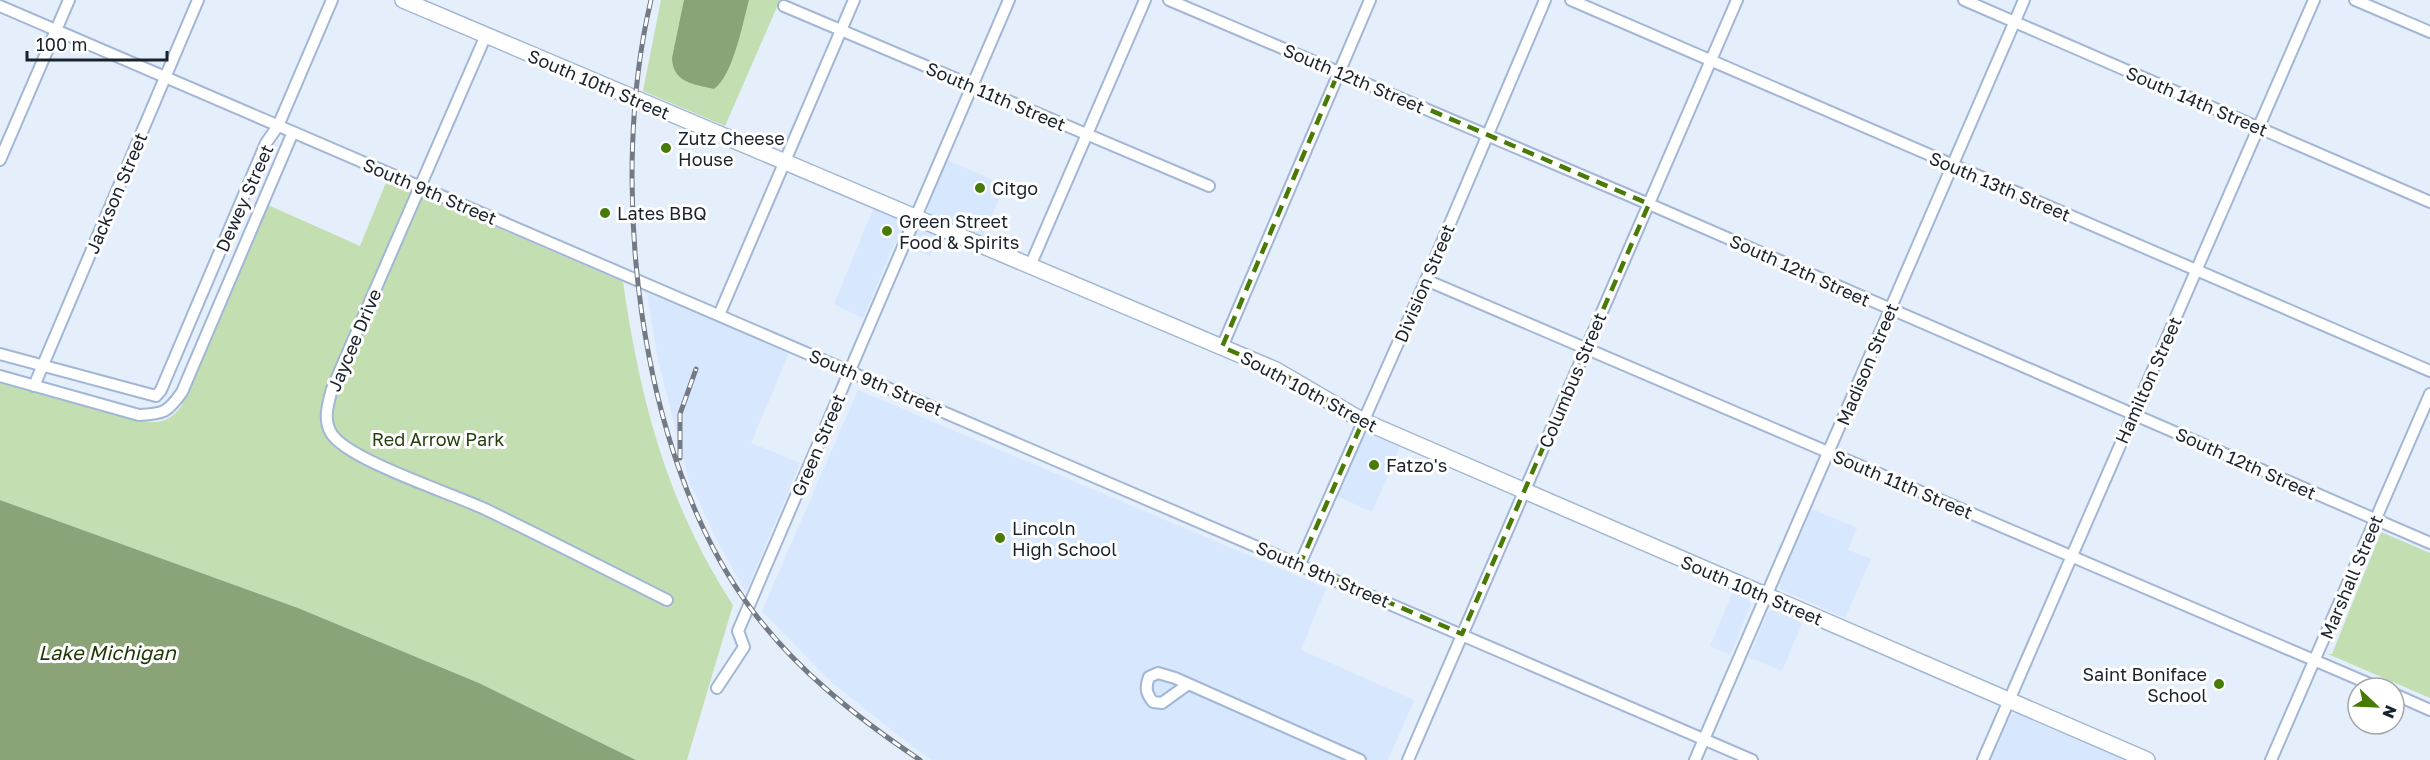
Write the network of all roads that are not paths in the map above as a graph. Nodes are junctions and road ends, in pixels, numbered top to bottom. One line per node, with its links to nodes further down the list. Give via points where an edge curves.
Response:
1 (69, 0): 20 (street)
2 (198, 0): 26 (street, Jackson Street)
3 (332, 0): 28 (street, Dewey Street)
4 (403, 0): 23 (street, South 10th Street)
5 (854, 0): 21 (street)
6 (1009, 0): 27 (street, Green Street)
7 (1145, 0): 31 (street)
8 (1169, 0): 25 (street, South 12th Street)
9 (1370, 0): 25 (street)
10 (1545, 0): 32 (street, Division Street)
11 (1571, 0): 24 (street, South 13th Street)
12 (1737, 0): 24 (street, Columbus Street)
13 (1964, 0): 19 (street, South 14th Street)
14 (2024, 0): 19 (street, Madison Street)
15 (2314, 0): 29 (street, Hamilton Street)
16 (2355, 0): 22 (street)
17 (0, 6): 20 (street, South 9th Street)
18 (784, 6): 21 (street, South 11th Street)
19 (2015, 22): 29 (street, South 14th Street); 35 (street, Madison Street)
20 (56, 30): 26 (street, South 9th Street); 33 (street)
21 (841, 30): 27 (street, South 11th Street); 34 (street)
22 (2430, 32)
23 (486, 35): 34 (street, South 10th Street); 36 (street, Jaycee Drive)
24 (1711, 60): 35 (street, South 13th Street); 39 (street, Columbus Street)
25 (1339, 71): 32 (street, South 12th Street); 48 (street)
26 (165, 76): 28 (street, South 9th Street); 51 (street, Jackson Street)
27 (971, 87): 31 (street, South 11th Street); 40 (street, Green Street)
28 (278, 126): 30 (street, South 9th Street); 41 (street, Dewey Street, via 266,143)
29 (2258, 127): 38 (street, South 14th Street); 43 (street, Hamilton Street)
30 (293, 132): 36 (street, South 9th Street); 44 (street, Dewey Street)
31 (1087, 134): 37 (street, South 11th Street); 42 (street)
32 (1487, 134): 39 (street, South 12th Street); 45 (street, Division Street)
33 (0, 160)
34 (785, 162): 40 (street, South 10th Street); 47 (street)
35 (1953, 166): 43 (street, South 13th Street); 46 (street, Madison Street)
36 (421, 186): 47 (street, South 9th Street); 68 (street, Jaycee Drive, via 332,389 326,416 332,434 346,448 377,464 484,508)
37 (1209, 186)
38 (2430, 202)
39 (1649, 204): 46 (street, South 12th Street); 49 (street, Columbus Street)
40 (915, 216): 42 (street, South 10th Street); 52 (street, Green Street)
41 (214, 266): 44 (street); 57 (street, Dewey Street)
42 (1030, 266): 48 (street, South 10th Street)
43 (2197, 269): 53 (street, South 13th Street); 58 (street, Hamilton Street)
44 (232, 274): 59 (street, Dewey Street, via 182,392 171,408)
45 (1426, 280): 49 (street, South 11th Street); 60 (street, Division Street)
46 (1890, 309): 58 (street, South 12th Street); 61 (street, Madison Street)
47 (719, 315): 52 (street, South 9th Street)
48 (1222, 347): 60 (street, South 10th Street, via 1276,370)
49 (1586, 348): 61 (street, South 11th Street); 62 (street, Columbus Street)
50 (0, 354): 51 (street)
51 (42, 366): 55 (street, Jackson Street); 57 (street)
52 (850, 371): 66 (street, South 9th Street); 73 (street, Green Street, via 738,631 744,647)
53 (2430, 371)
54 (0, 376): 55 (street)
55 (34, 386): 59 (street, via 139,415)
56 (2430, 394): 63 (street, Marshall Street)
57 (156, 396): 59 (street)
58 (2134, 413): 63 (street, South 12th Street); 65 (street, Hamilton Street)
59 (159, 414)
60 (1363, 421): 62 (street, South 10th Street); 66 (street, Division Street)
61 (1828, 452): 65 (street, South 11th Street); 67 (street, Madison Street)
62 (1524, 491): 67 (street, South 10th Street); 69 (street, Columbus Street)
63 (2376, 520): 64 (street, South 12th Street); 70 (street, Marshall Street)
64 (2430, 543)
65 (2071, 556): 70 (street, South 11th Street); 75 (street, Hamilton Street)
66 (1300, 564): 69 (street, South 9th Street)
67 (1766, 596): 75 (street, South 10th Street); 77 (street, Madison Street)
68 (667, 600)
69 (1462, 634): 77 (street, South 9th Street); 79 (street, Columbus Street)
70 (2314, 661): 71 (street, South 11th Street); 84 (street, Marshall Street)
71 (2350, 676)
72 (1187, 685): 78 (street)
73 (717, 688)
74 (2406, 699): 76 (street)
75 (2008, 701): 82 (street, Hamilton Street); 83 (street, South 10th Street)
76 (2430, 710)
77 (1704, 739): 80 (street, Madison Street); 81 (street, South 9th Street)
78 (1360, 760)
79 (1408, 760)
80 (1695, 760)
81 (1752, 760)
82 (1983, 760)
83 (2146, 760)
84 (2271, 760)

